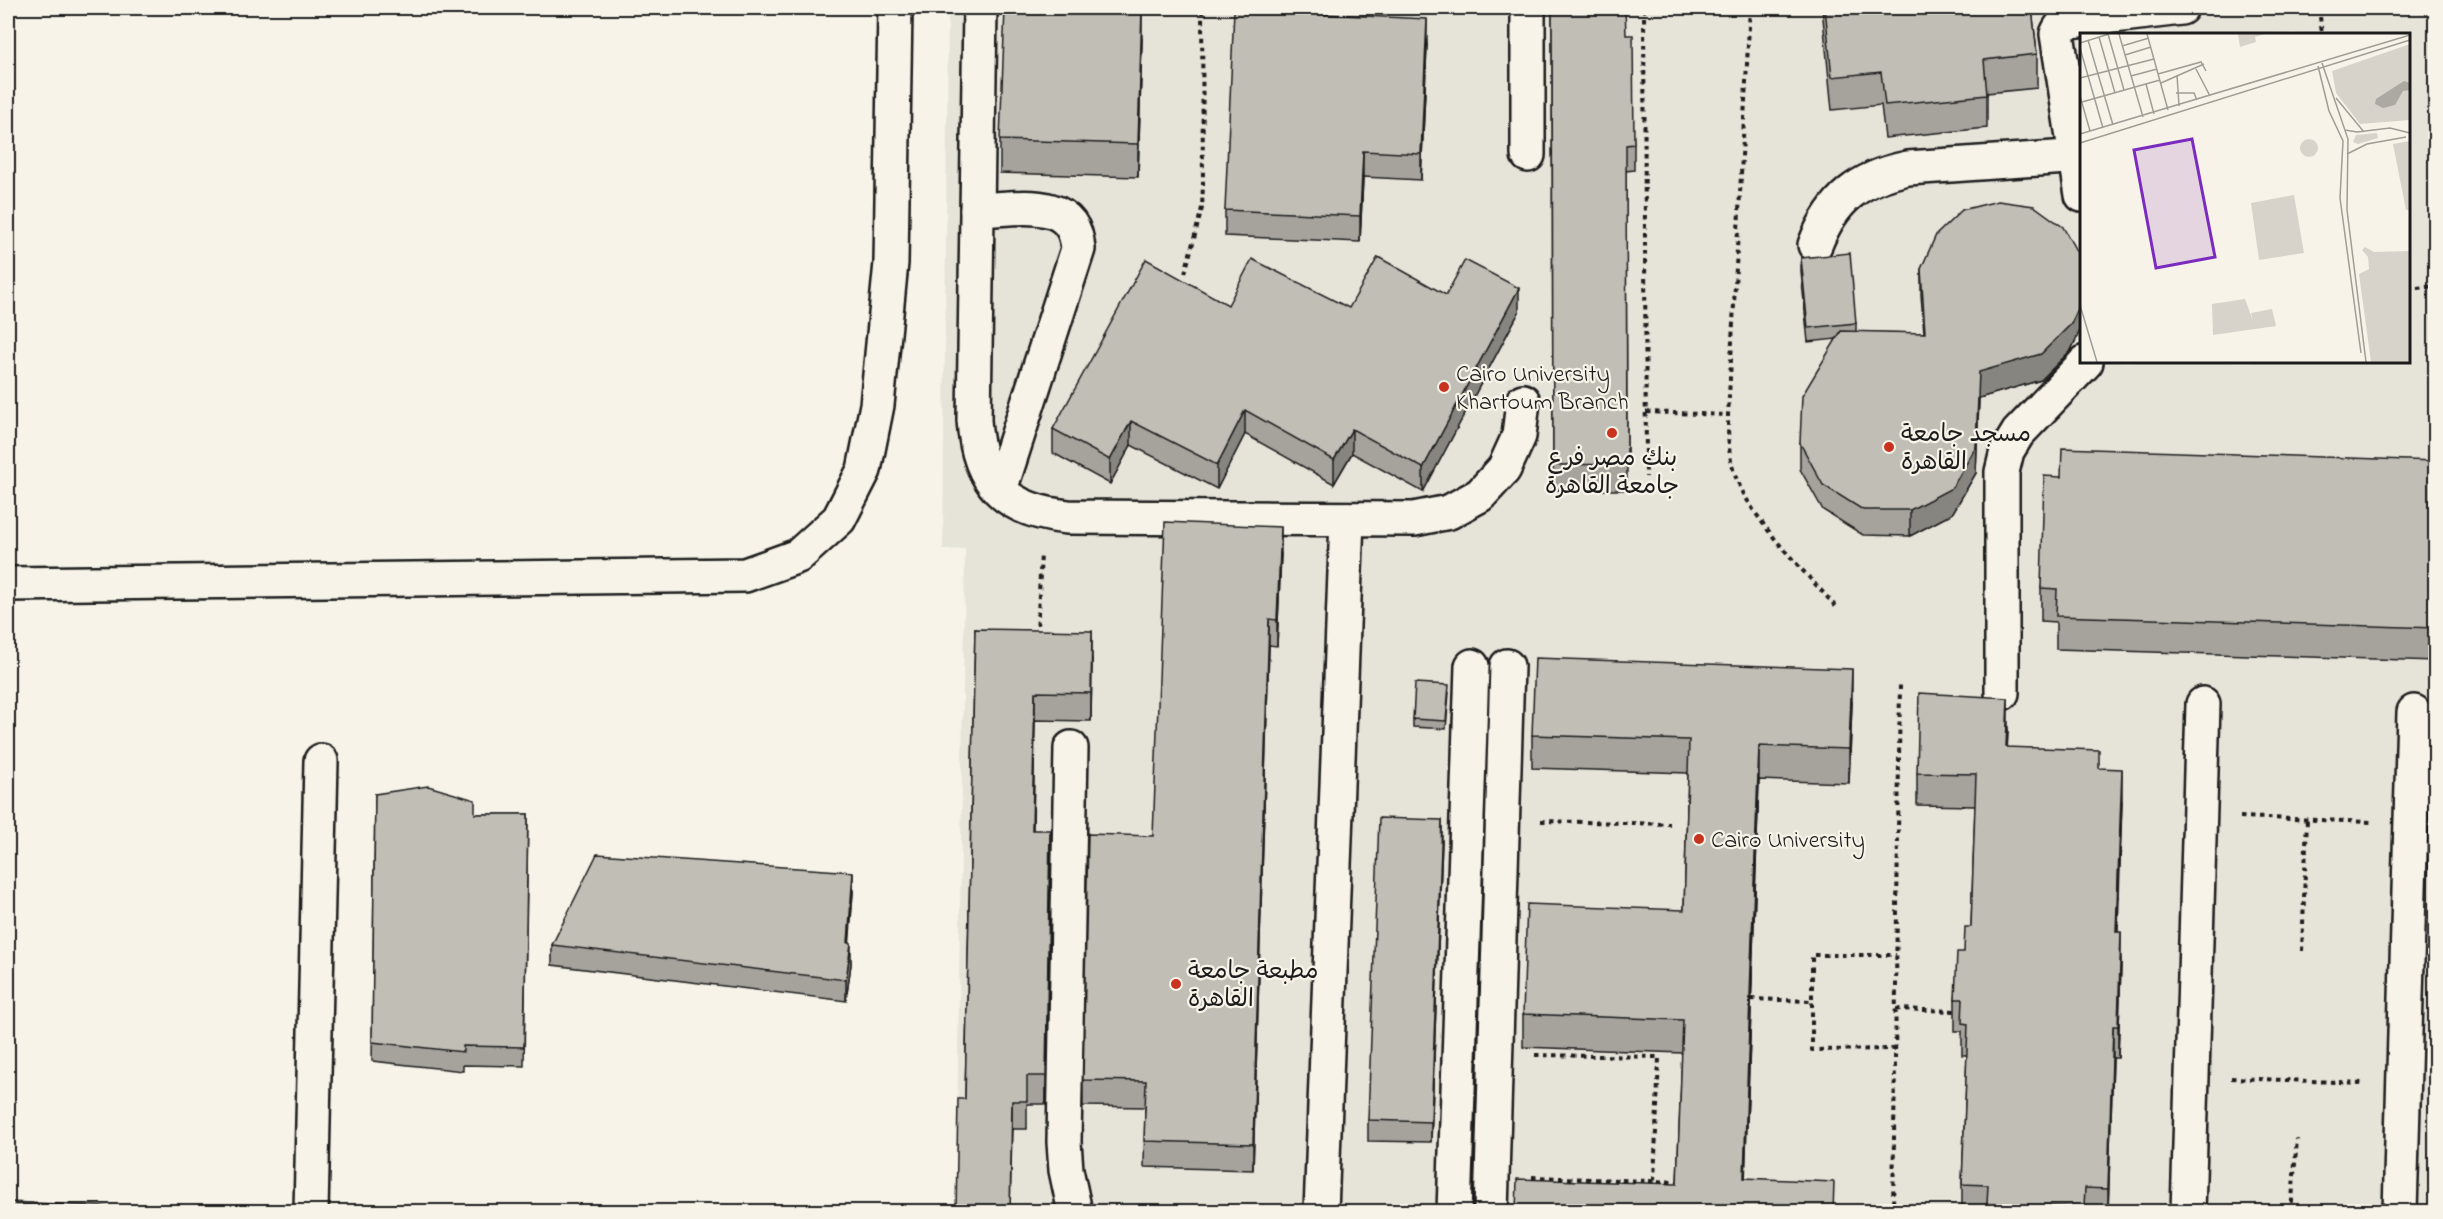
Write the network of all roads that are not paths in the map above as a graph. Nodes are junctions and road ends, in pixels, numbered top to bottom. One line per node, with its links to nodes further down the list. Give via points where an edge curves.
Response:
1 (895, 8): 13 (lane, via 891,263 877,405 864,470 839,519 798,556 745,575)
2 (981, 8): 7 (lane)
3 (1528, 8): 5 (lane)
4 (2181, 8): 6 (lane, via 2071,21 2060,28 2057,34)
5 (1528, 156)
6 (2079, 156): 8 (lane, via 1908,168 1886,173 1865,181 1846,195 1822,226)
7 (977, 210): 11 (lane, via 975,446 984,470); 11 (lane, via 1050,209 1061,213 1077,234 1078,249)
8 (1815, 245)
9 (2085, 363): 16 (lane, via 2018,433 2007,451 2002,472)
10 (1523, 401): 12 (lane, via 1519,436 1504,469 1480,495 1449,512 1414,519)
11 (1000, 490): 12 (lane, via 1019,506 1043,515)
12 (1347, 519): 23 (lane)
13 (8, 584)
14 (1472, 666): 24 (lane)
15 (1507, 666): 25 (lane)
16 (2002, 693)
17 (2203, 704): 26 (lane)
18 (2414, 712): 27 (lane)
19 (1071, 748): 22 (lane, via 1064,1142)
20 (321, 760): 21 (lane)
21 (311, 1212)
22 (1075, 1212)
23 (1321, 1212)
24 (1454, 1212)
25 (1491, 1212)
26 (2188, 1212)
27 (2400, 1212)

